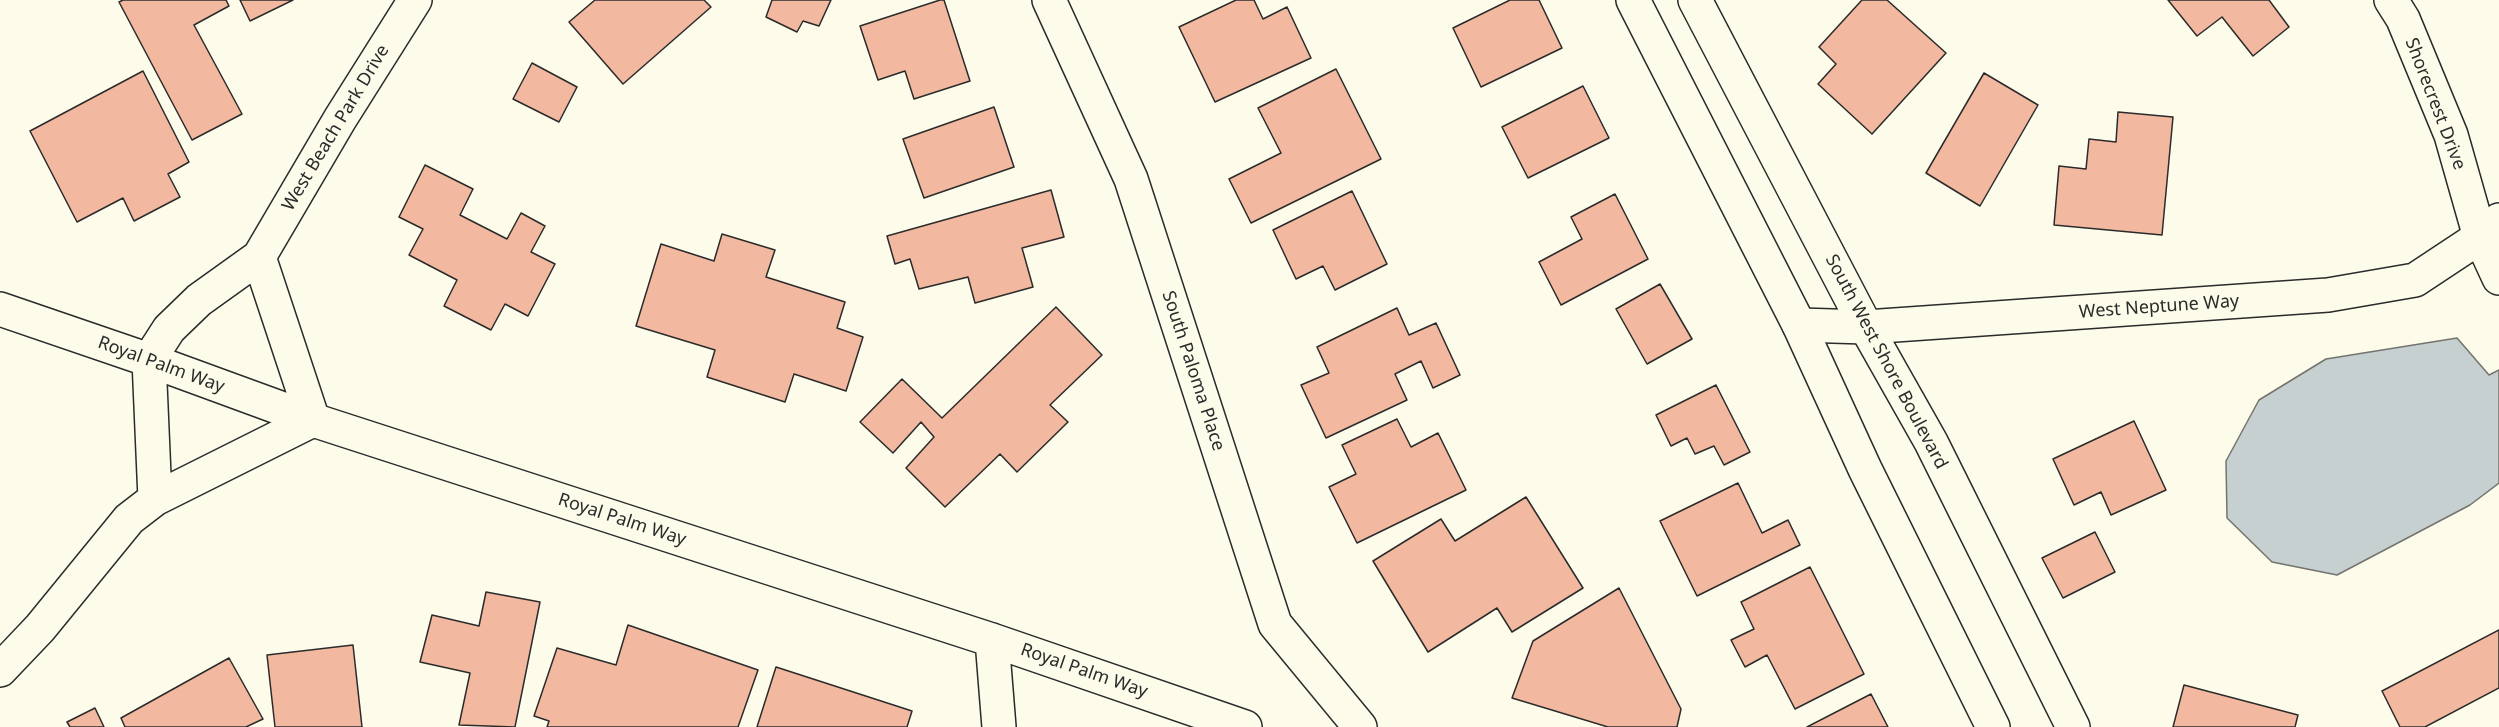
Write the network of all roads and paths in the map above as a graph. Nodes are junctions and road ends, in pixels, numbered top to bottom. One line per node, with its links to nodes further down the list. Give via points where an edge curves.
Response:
1 (415, 0): 7 (street, West Beach Park Drive)
2 (1049, 0): 19 (street, South Paloma Place, via 1131,179 1275,624)
3 (1634, 0): 10 (street)
4 (1695, 0): 11 (street, South West Shore Boulevard)
5 (2391, 0): 6 (street, Shorecrest Drive, via 2403,19)
6 (2489, 228): 8 (street, Shorecrest Drive); 11 (street, West Neptune Way, via 2415,279 2328,295)
7 (259, 257): 12 (street, West Beach Park Drive, via 199,300 169,329); 13 (street)
8 (2499, 278)
9 (0, 309): 12 (street, Royal Palm Way)
10 (1799, 325): 11 (street, West Neptune Way); 20 (street, via 1865,469)
11 (1866, 327): 21 (street, South West Shore Boulevard, via 1931,442)
12 (149, 360): 13 (street, Royal Palm Way); 14 (street)
13 (313, 420): 14 (street); 15 (street, Royal Palm Way)
14 (155, 499): 16 (street, via 129,519 40,628)
15 (992, 640): 17 (street); 18 (street, Royal Palm Way)
16 (0, 670)
17 (999, 727)
18 (1245, 727)
19 (1360, 727)
20 (1993, 727)
21 (2073, 727)

